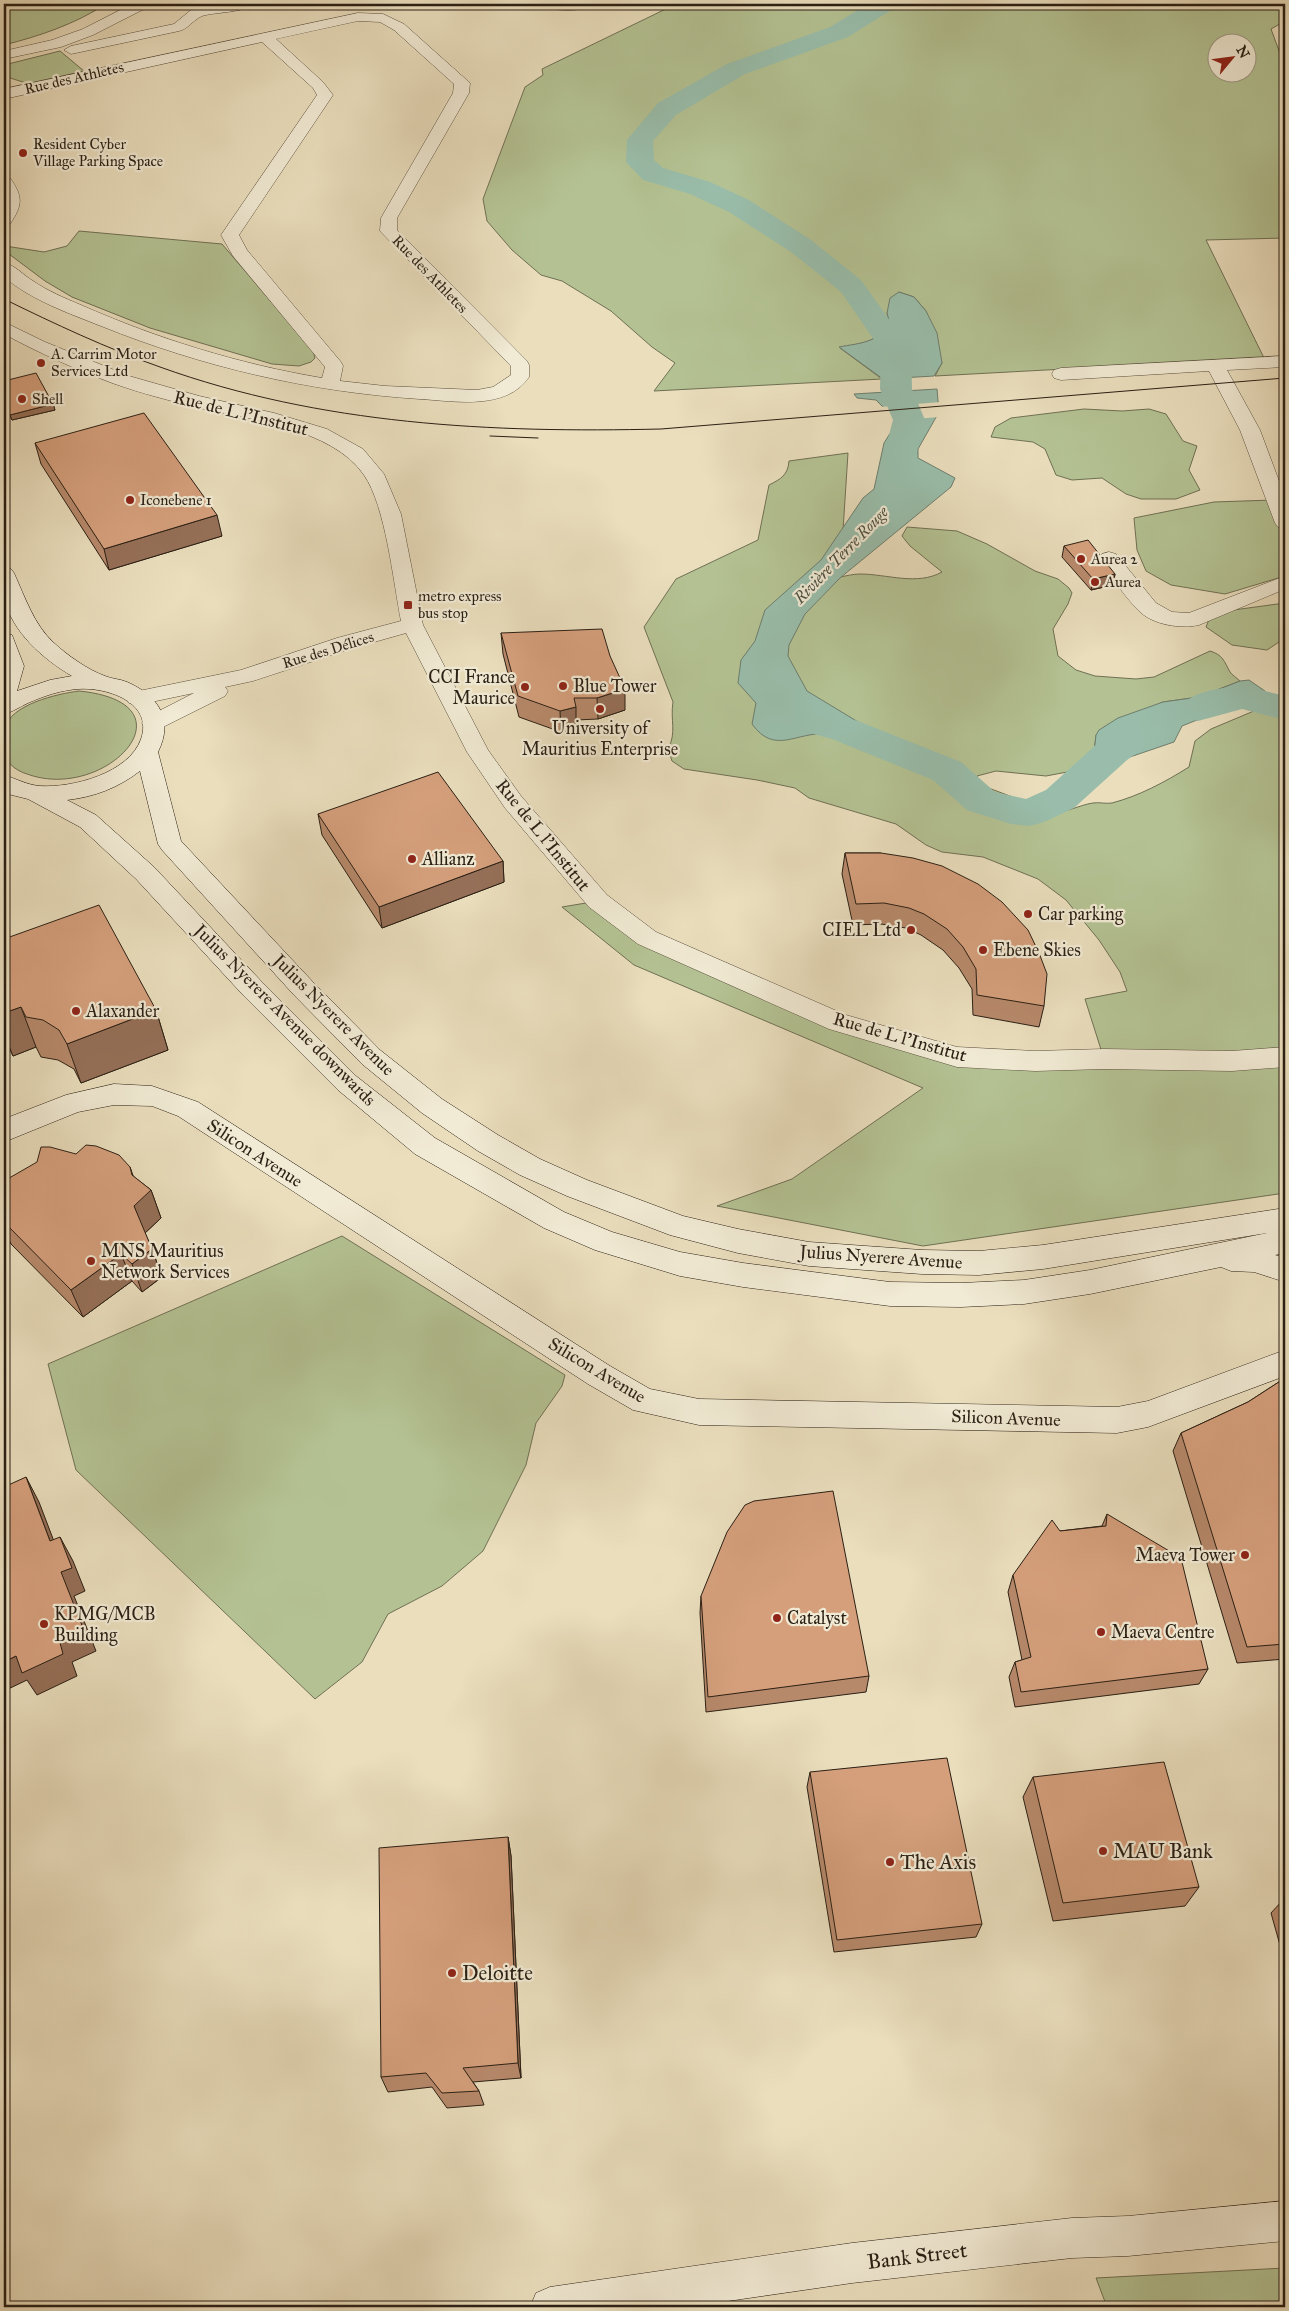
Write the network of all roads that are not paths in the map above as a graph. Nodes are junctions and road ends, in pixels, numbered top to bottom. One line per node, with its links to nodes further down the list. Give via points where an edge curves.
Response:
1 (143, 4): 7 (street, via 56,44)
2 (244, 4): 6 (street, via 196,13 179,27)
3 (544, 4): 4 (street)
4 (586, 4)
5 (264, 36): 8 (street, Rue des Athletes); 16 (street, via 325,95 230,235 239,252 334,366); 16 (street, Rue des Athletes, via 358,17 383,18 399,27 462,84 461,93 389,218 388,231 520,365 520,377 512,386 498,393 479,396 397,393)
6 (71, 50)
7 (4, 55)
8 (4, 94)
9 (4, 181): 10 (street, via 12,192 13,200)
10 (5, 216)
11 (4, 268): 16 (street, Rue des Athletes, via 20,282 130,333 237,366)
12 (4, 327): 21 (street, Rue de L l'Institut, via 38,346 122,380 320,433 356,453 374,474 391,514)
13 (1285, 361): 14 (street)
14 (1216, 366): 15 (street); 17 (street, via 1250,430)
15 (1061, 374)
16 (330, 385)
17 (1285, 523)
18 (1109, 558): 20 (street, via 1148,608 1168,618 1192,620)
19 (4, 573): 24 (street, via 22,613 41,644)
20 (1285, 582)
21 (412, 625): 23 (street, Rue des Délices); 31 (street, Rue de L l'Institut, via 478,752 513,802 598,901 647,938 838,1022 958,1057 1035,1061 1232,1061)
22 (4, 640): 25 (street, via 13,666)
23 (245, 676): 26 (street, Rue des Délices); 28 (street, Rue des Délices)
24 (100, 683): 26 (street, via 121,688); 27 (street, via 47,686 22,695)
25 (4, 698)
26 (137, 698): 28 (street, via 148,709)
27 (4, 707)
28 (153, 723): 29 (street, via 153,737)
29 (146, 751): 30 (street, via 112,780 87,789 60,794); 33 (street, Julius Nyerere Avenue, via 170,844 317,1002 372,1057 432,1106 522,1162 577,1188 680,1227 738,1241 809,1254 922,1262 979,1263 1043,1257)
30 (13, 788): 35 (street, Julius Nyerere Avenue downwards, via 88,821 145,873 252,988 347,1083 418,1141 554,1220 604,1242 689,1265 742,1275 890,1294 1024,1292)
31 (1285, 1057)
32 (4, 1131): 37 (street, Silicon Avenue, via 85,1100 122,1092 153,1096 188,1109 644,1401 699,1412 1117,1420 1155,1411)
33 (1285, 1219)
34 (1285, 1241): 35 (street, Julius Nyerere Avenue downwards)
35 (1209, 1258): 36 (street, via 1254,1260)
36 (1285, 1270)
37 (1285, 1363)
38 (1285, 2220): 39 (street, Bank Street, via 1128,2236 1072,2238 872,2261)
39 (550, 2307)

